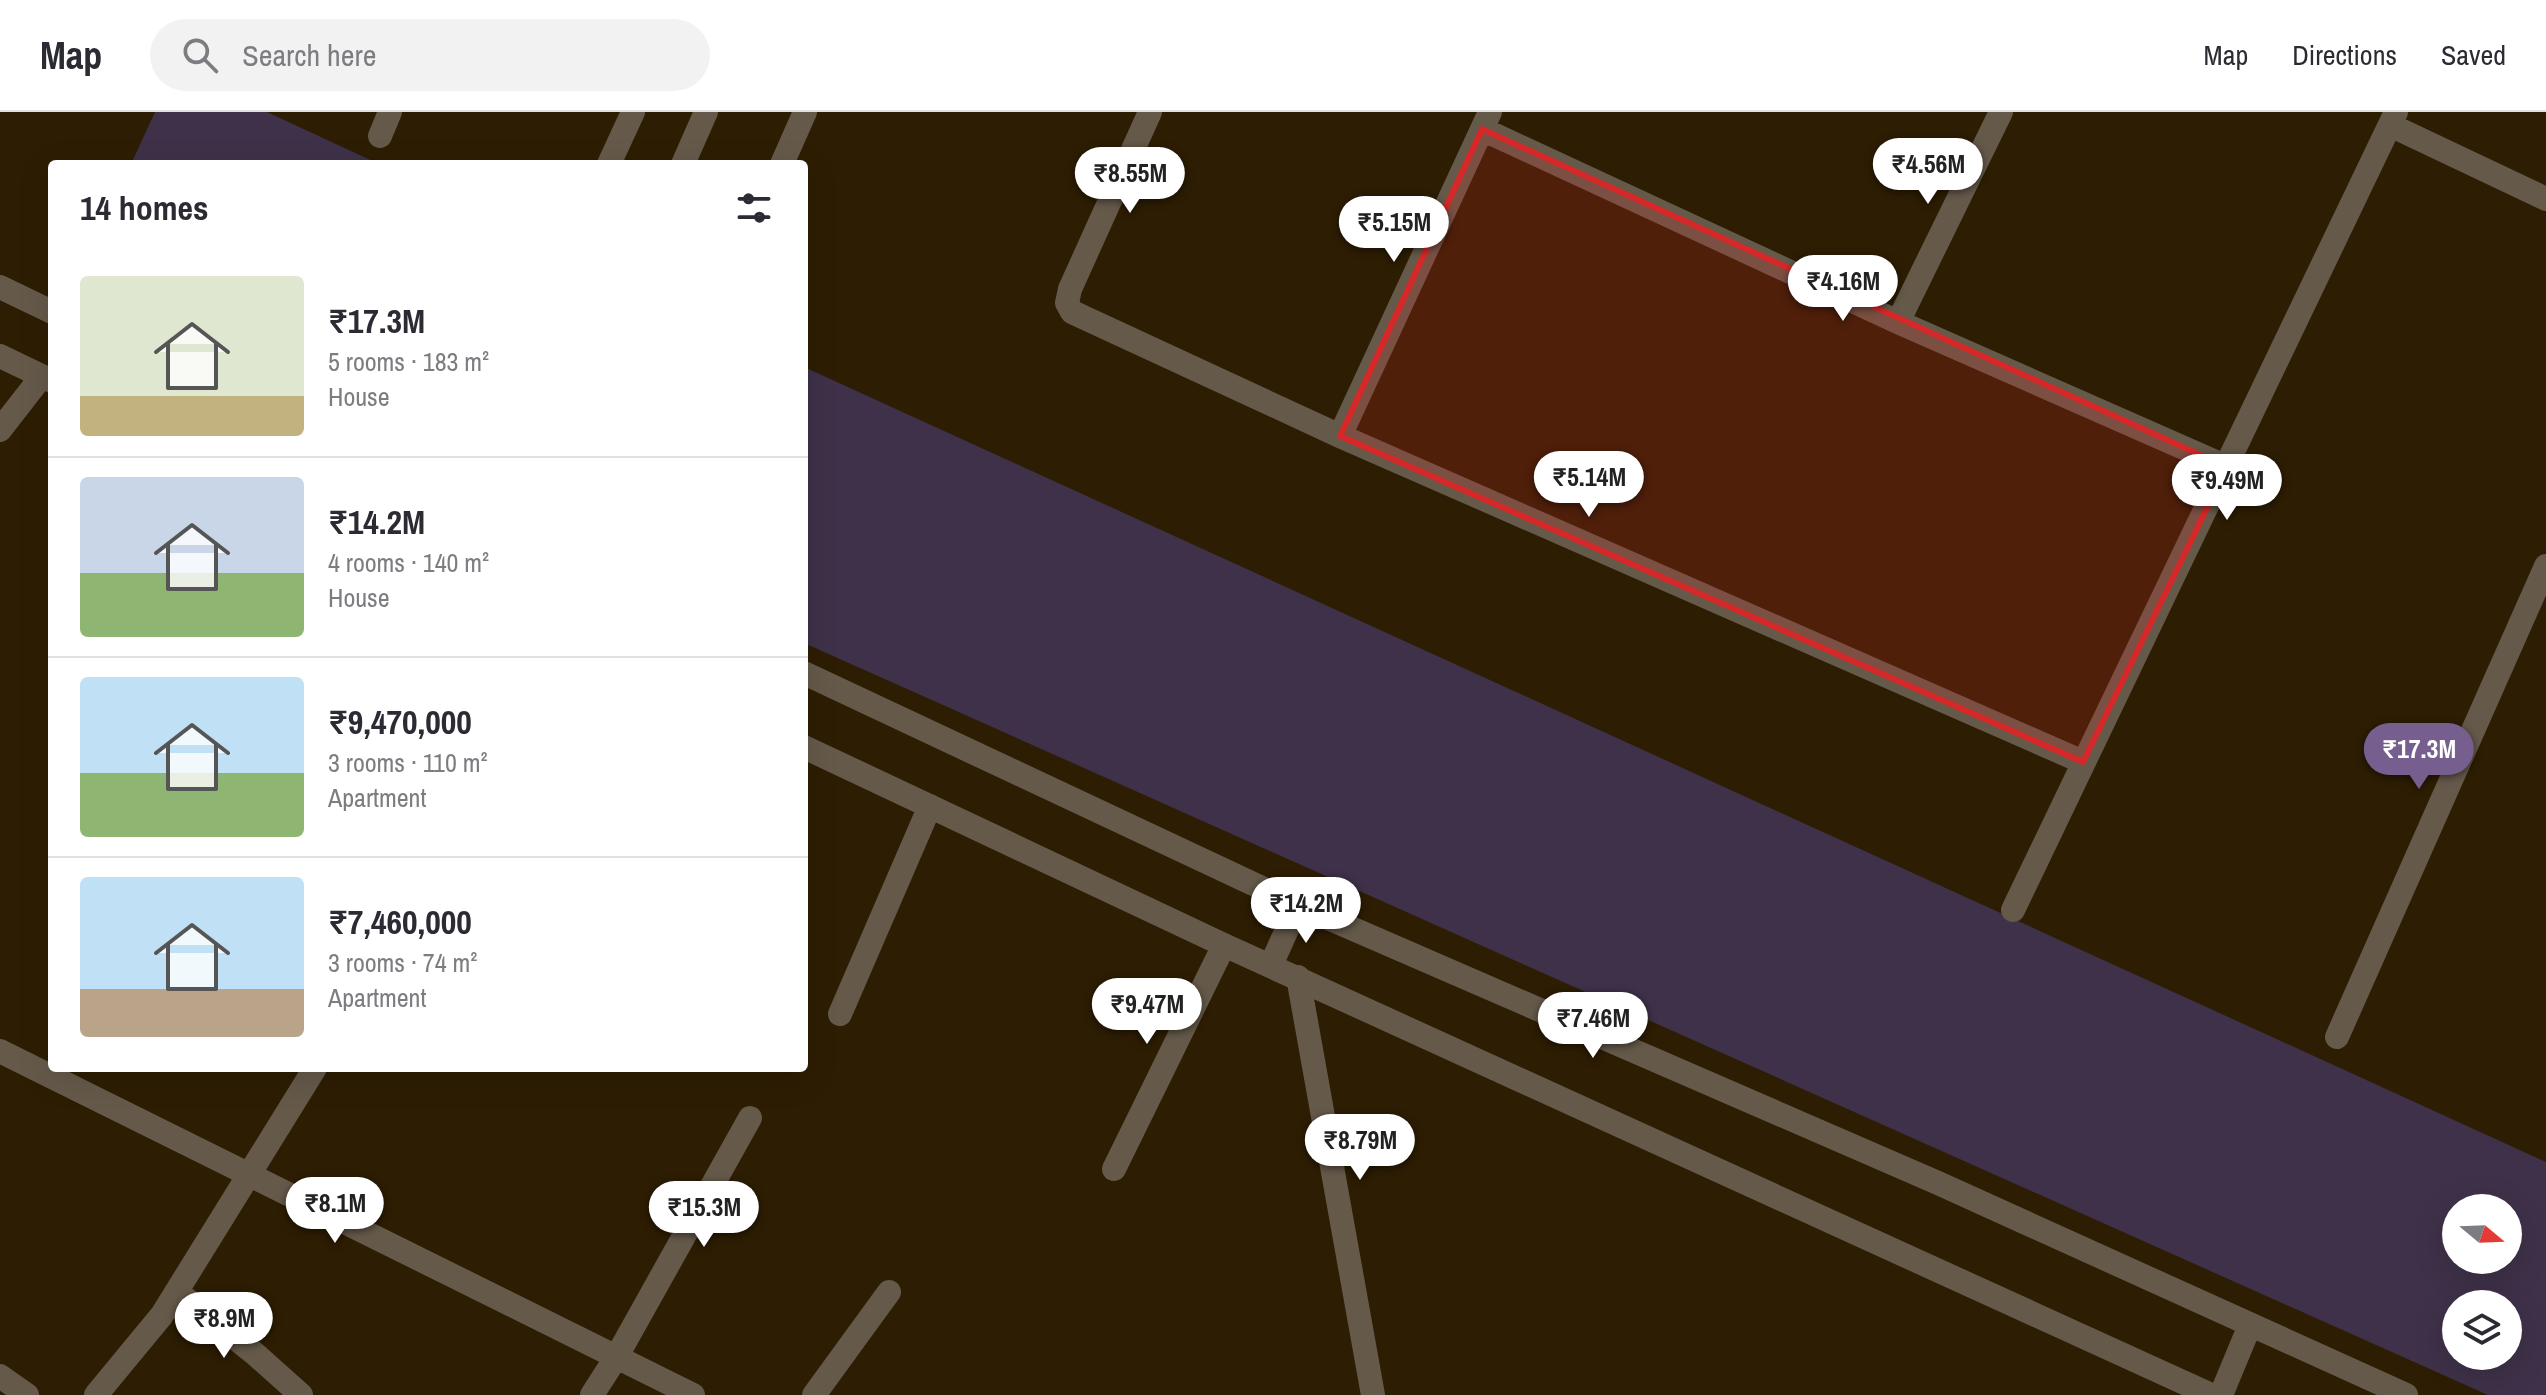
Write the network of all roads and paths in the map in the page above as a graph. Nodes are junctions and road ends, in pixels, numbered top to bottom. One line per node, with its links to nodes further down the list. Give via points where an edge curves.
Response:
1 (390, 112): 9 (street)
2 (633, 112): 10 (street)
3 (706, 112): 11 (street)
4 (805, 112): 12 (street)
5 (1150, 112): 20 (street, via 1070,289 1067,303 1072,312)
6 (2001, 112): 16 (street)
7 (2393, 118): 13 (street); 21 (street)
8 (1486, 121): 16 (street); 20 (street)
9 (380, 136)
10 (611, 160)
11 (685, 160)
12 (784, 160)
13 (2546, 199)
14 (0, 287): 15 (street)
15 (48, 310)
16 (1898, 322): 21 (street)
17 (0, 356): 18 (street)
18 (47, 378): 19 (street)
19 (0, 430)
20 (1340, 436): 25 (street)
21 (2227, 467): 25 (street)
22 (2543, 582): 33 (street)
23 (808, 675): 27 (street)
24 (808, 749): 26 (street)
25 (2083, 762): 28 (street)
26 (930, 806): 29 (street); 32 (street)
27 (1298, 905): 30 (street); 41 (street)
28 (2013, 910)
29 (1224, 945): 30 (street); 37 (street)
30 (1271, 965): 31 (street)
31 (1298, 977): 50 (street); 51 (street)
32 (840, 1014)
33 (2337, 1037)
34 (0, 1051): 38 (street)
35 (313, 1072): 38 (street)
36 (750, 1118): 42 (street)
37 (1114, 1169)
38 (249, 1176): 39 (street); 42 (street)
39 (177, 1292): 45 (street); 46 (street)
40 (889, 1292): 49 (street)
41 (2250, 1325): 52 (street); 53 (street)
42 (617, 1356): 47 (street); 48 (street)
43 (0, 1376): 44 (street)
44 (27, 1395)
45 (96, 1395)
46 (301, 1395)
47 (592, 1395)
48 (693, 1395)
49 (814, 1395)
50 (1373, 1395)
51 (2211, 1395)
52 (2221, 1395)
53 (2406, 1395)

